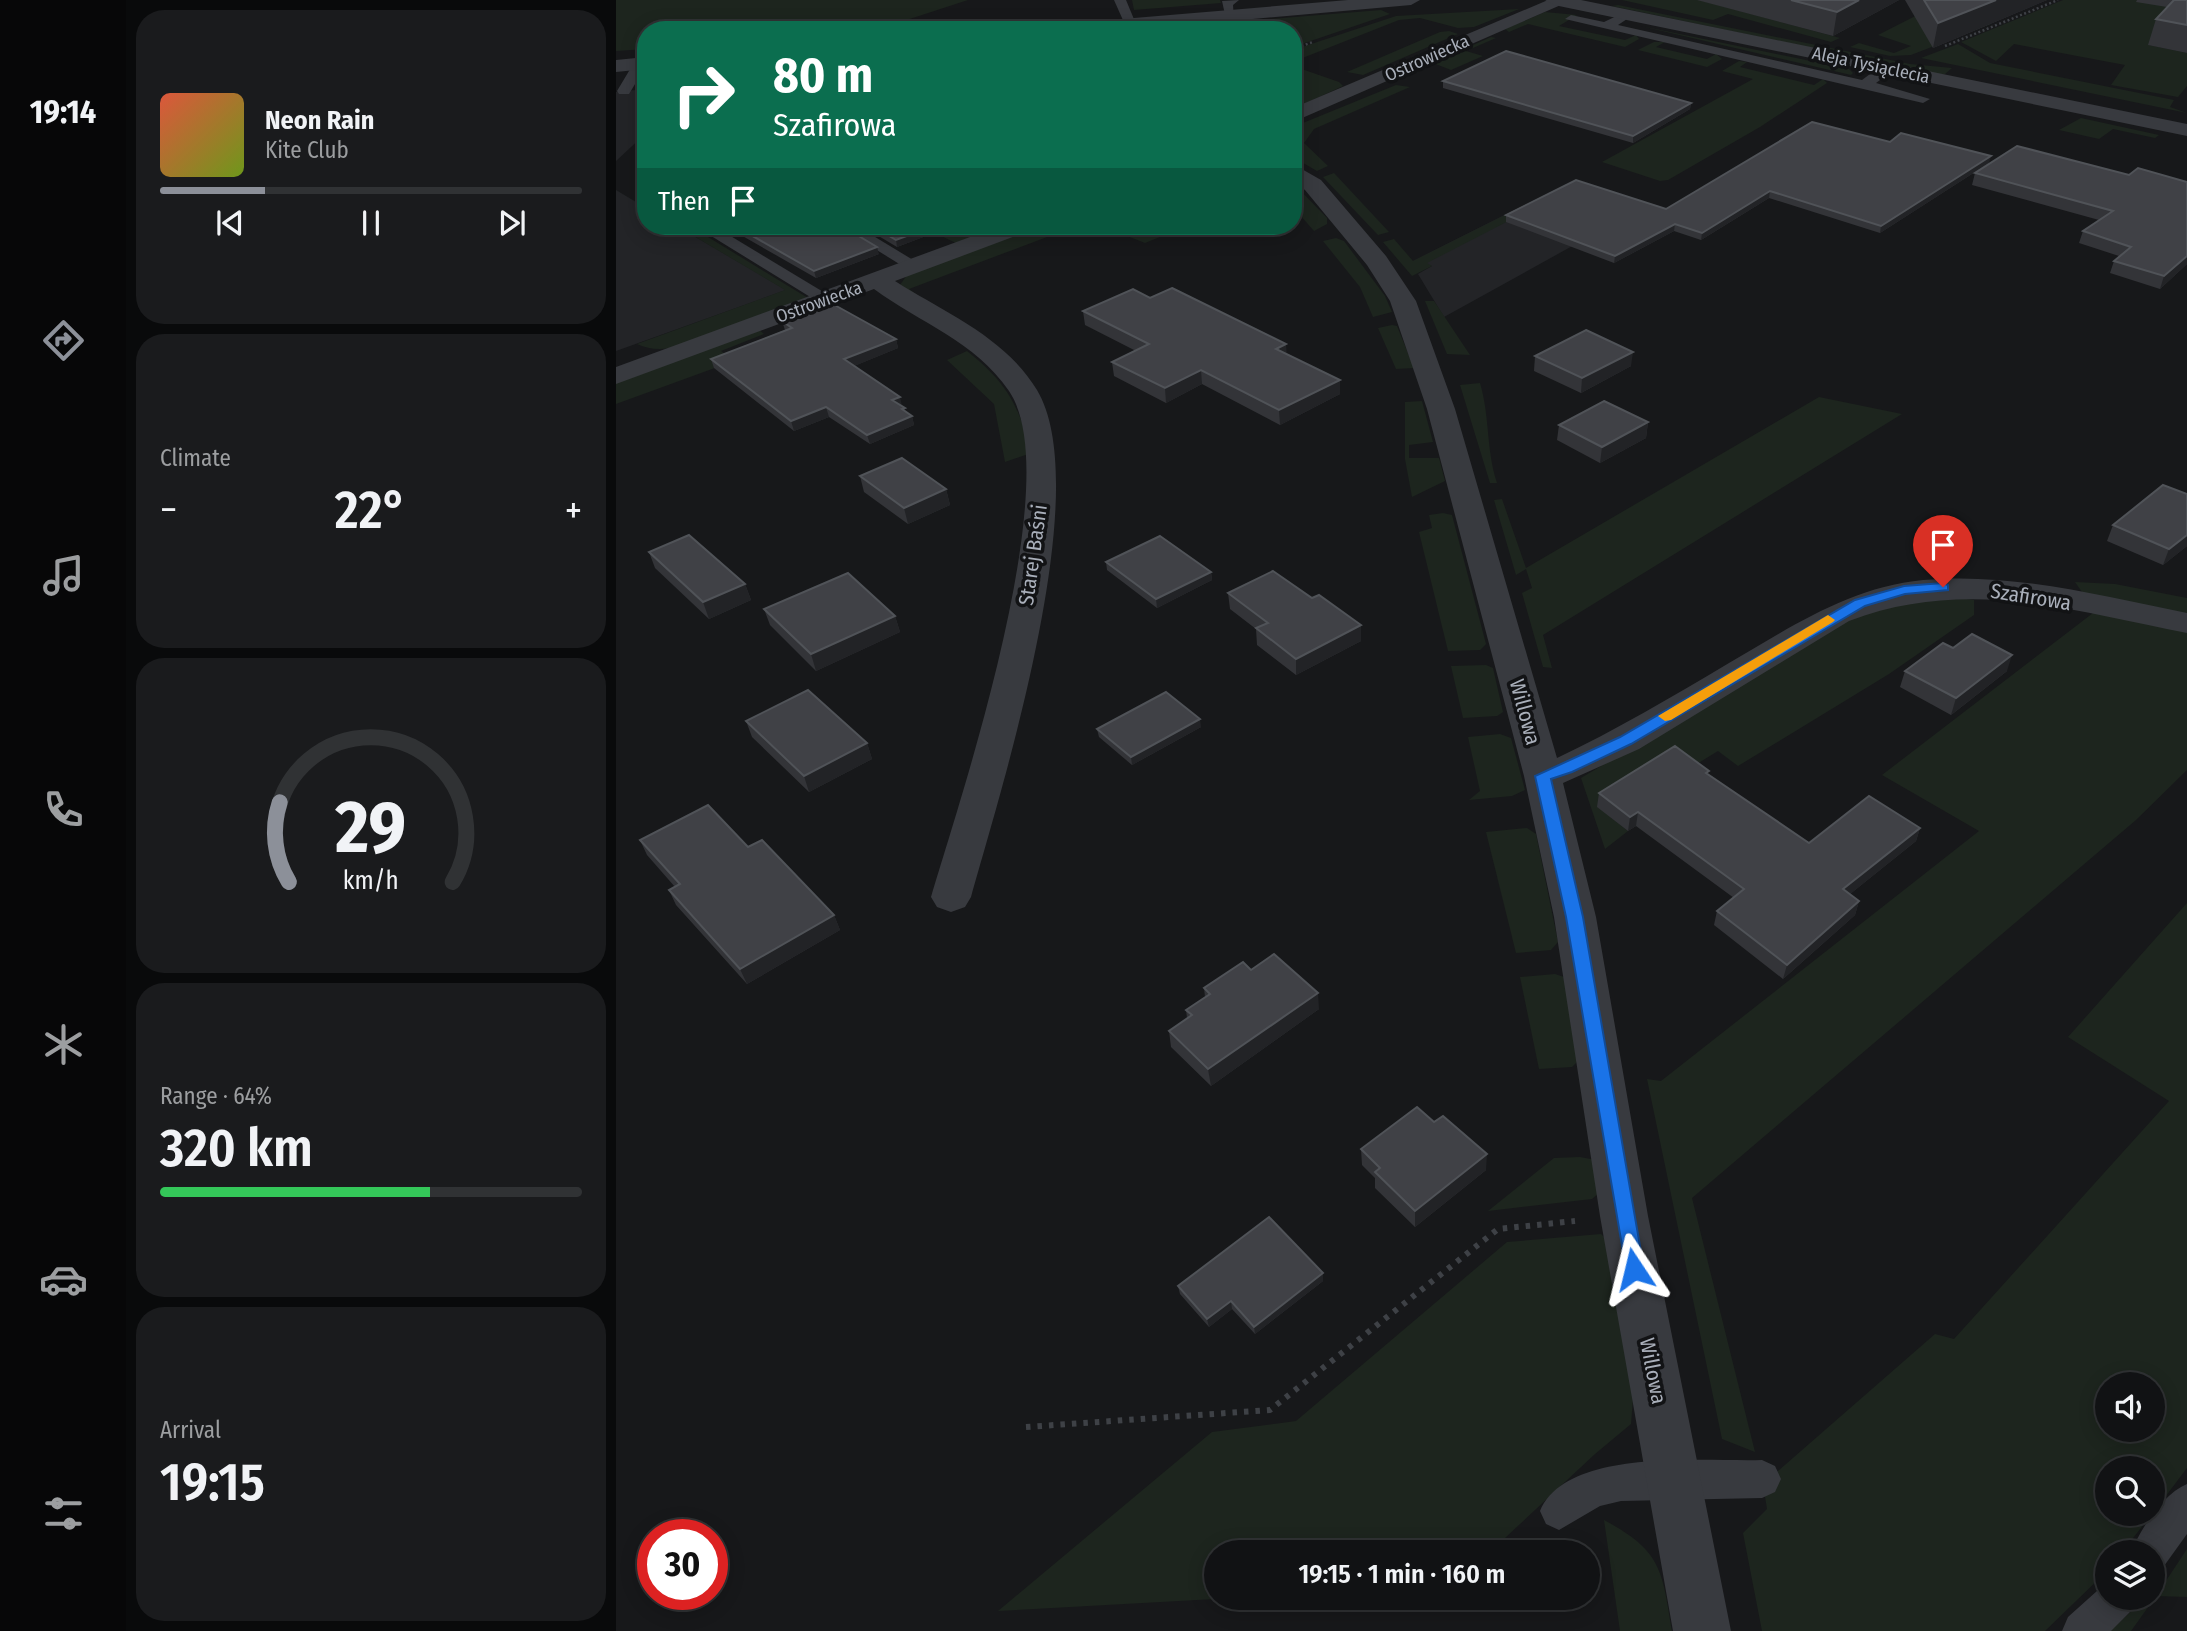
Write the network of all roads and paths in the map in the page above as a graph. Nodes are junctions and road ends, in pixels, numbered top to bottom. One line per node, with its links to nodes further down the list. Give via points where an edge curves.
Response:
1 (1120, 0): 7 (lane)
2 (1411, 0): 5 (street)
3 (2058, 0): 10 (path)
4 (1562, 5): 6 (street, Aleja Tysiąclecia); 11 (lane); 20 (street, Ostrowiecka)
5 (1231, 8): 8 (street)
6 (1627, 15): 11 (lane); 15 (street, Aleja Tysiąclecia)
7 (1129, 21)
8 (1204, 21)
9 (1986, 21): 10 (path)
10 (1998, 24): 12 (path)
11 (1606, 26): 17 (lane)
12 (1935, 50)
13 (637, 63): 14 (street)
14 (616, 65)
15 (1887, 68): 17 (lane); 21 (street, Aleja Tysiąclecia)
16 (637, 72): 18 (lane)
17 (1865, 85): 19 (lane)
18 (624, 91)
19 (1923, 99)
20 (1302, 112)
21 (2187, 130)
22 (1302, 178): 31 (street, Willowa, via 1377,261 1403,301 1435,388)
23 (718, 235): 28 (lane)
24 (862, 235): 26 (lane)
25 (997, 235): 26 (street, Ostrowiecka)
26 (915, 266): 27 (street, Ostrowiecka)
27 (877, 280): 28 (street, Ostrowiecka); 32 (street, Starej Baśni, via 900,298 959,328 1025,393 1041,464 1035,572)
28 (826, 299): 29 (street, Ostrowiecka)
29 (616, 376)
30 (2187, 623): 31 (street, Szafirowa, via 2005,591 1904,590 1837,614 1626,740)
31 (1543, 776): 33 (street, Willowa, via 1574,917)
32 (951, 897)
33 (1624, 1216): 34 (path, via 1498,1229 1270,1410); 36 (street, Willowa)
34 (1026, 1427)
35 (1762, 1479): 36 (lane)
36 (1674, 1481): 38 (lane, via 1606,1485); 41 (street, Willowa)
37 (2187, 1503): 39 (lane)
38 (1559, 1511)
39 (2160, 1540)
40 (2104, 1610): 42 (lane)
41 (1702, 1631)
42 (2082, 1631)

